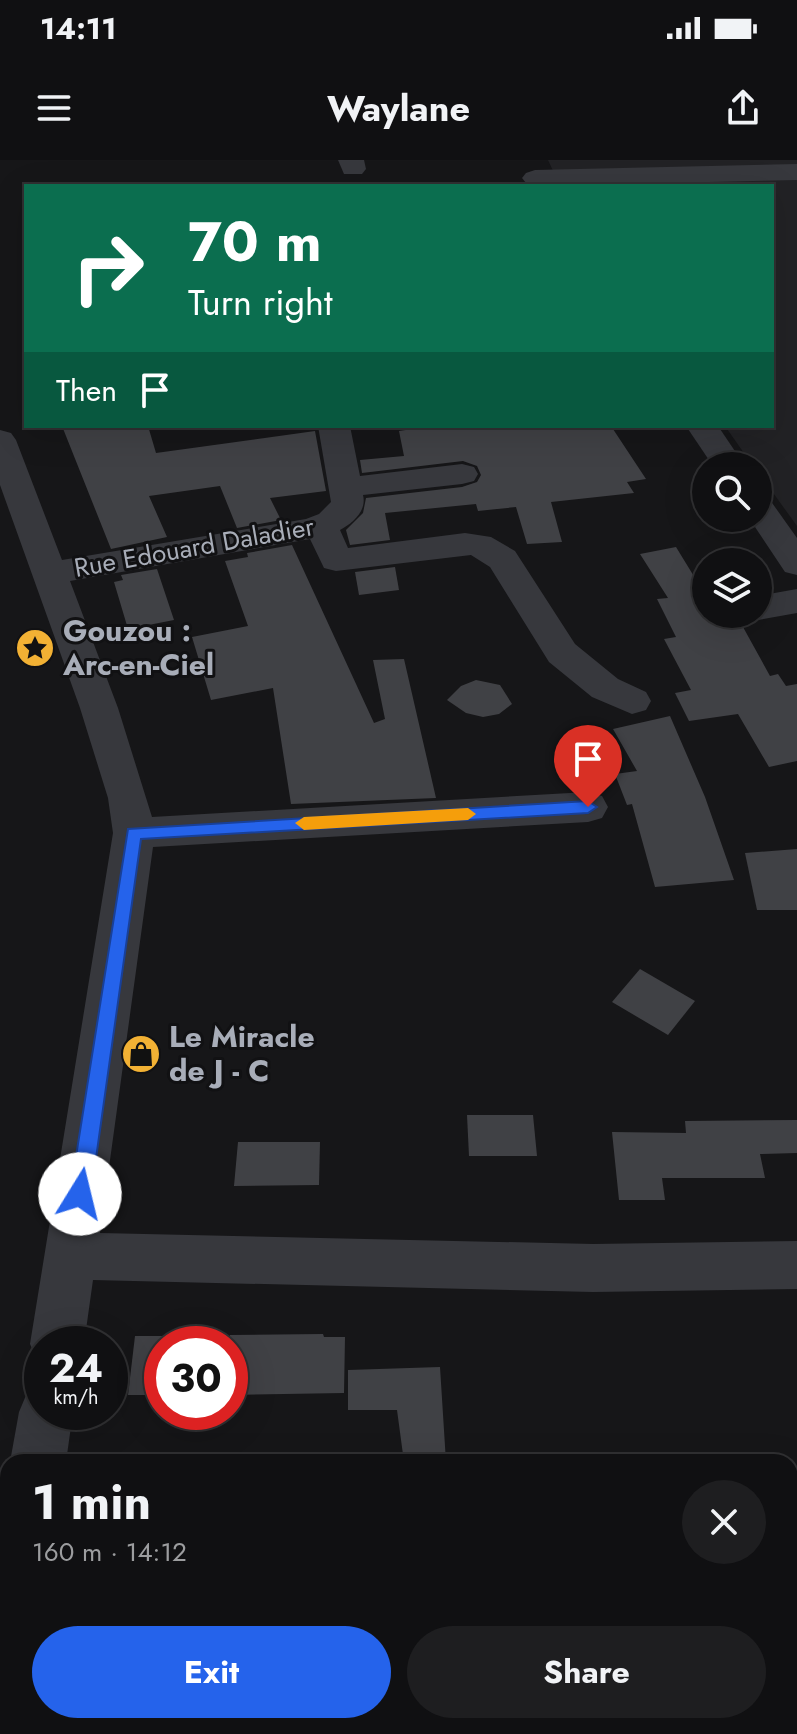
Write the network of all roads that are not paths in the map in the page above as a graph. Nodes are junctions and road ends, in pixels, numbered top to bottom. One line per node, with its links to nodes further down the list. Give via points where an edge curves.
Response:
1 (797, 172): 2 (street)
2 (534, 175)
3 (334, 428): 8 (street, Rue Edouard Daladier)
4 (703, 428): 6 (street)
5 (0, 440): 12 (street)
6 (720, 452)
7 (462, 474): 8 (street)
8 (347, 487): 9 (street, Rue Edouard Daladier, via 344,511)
9 (321, 526): 12 (street, Rue Edouard Daladier); 15 (street, via 336,560 465,544 493,551 562,653 605,688)
10 (772, 527): 11 (street)
11 (797, 564)
12 (49, 573): 17 (street, via 99,708)
13 (797, 601): 14 (street)
14 (772, 605)
15 (632, 701)
16 (588, 807): 17 (street)
17 (134, 833): 18 (street)
18 (71, 1256): 19 (street, via 593,1268); 20 (street)
19 (797, 1265)
20 (60, 1326)
21 (43, 1430): 22 (street)
22 (39, 1454)

